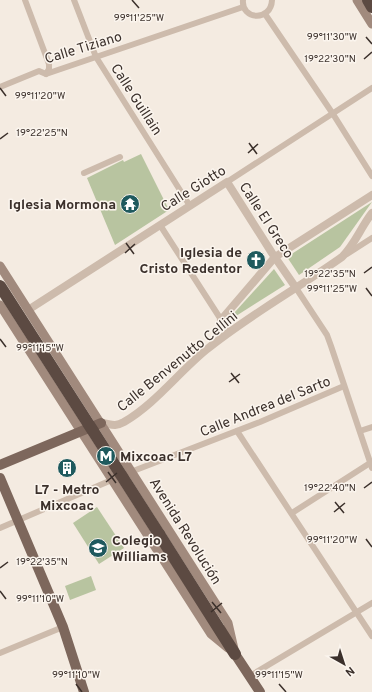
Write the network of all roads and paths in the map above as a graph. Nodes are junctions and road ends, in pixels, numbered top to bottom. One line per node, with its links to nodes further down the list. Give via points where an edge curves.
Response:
1 (25, 0): 11 (street, via 49,64)
2 (74, 0): 10 (street, Calle Guillain)
3 (272, 0): 8 (street, via 271,8)
4 (356, 0): 9 (main road)
5 (368, 0): 7 (highway)
6 (243, 3): 8 (street, via 248,13 253,16); 10 (street, Calle Tiziano)
7 (372, 7)
8 (265, 14): 14 (street)
9 (372, 24)
10 (96, 57): 11 (street, Calle Tiziano); 20 (street, Calle Guillain)
11 (46, 74): 12 (street, Calle Tiziano, via 39,71)
12 (0, 87)
13 (372, 88): 14 (street, Calle Giotto)
14 (333, 114): 17 (street); 18 (street, Calle Giotto)
15 (120, 157): 16 (street)
16 (84, 173)
17 (372, 176)
18 (227, 182): 20 (street, Calle Giotto); 24 (street, Calle El Greco)
19 (372, 195): 24 (street)
20 (190, 206): 22 (street, Calle Giotto)
21 (372, 213): 25 (street, Calle Benvenutto Cellini, via 354,244)
22 (160, 225): 30 (street, Calle Giotto); 31 (street)
23 (372, 238): 25 (street)
24 (275, 257): 28 (street, Calle El Greco); 31 (street)
25 (342, 257): 28 (street, Calle Benvenutto Cellini)
26 (0, 266): 30 (main road, Avenida Revolución)
27 (0, 286): 52 (highway, bridge)
28 (296, 288): 32 (street, Calle Benvenutto Cellini); 33 (street, Calle El Greco, via 332,346)
29 (0, 305): 36 (main road, Avenida Revolución)
30 (28, 310): 34 (main road, Avenida Revolución)
31 (221, 320): 32 (street)
32 (229, 332): 34 (street, Calle Benvenutto Cellini, via 134,415 114,425)
33 (344, 386): 37 (street, Calle Andrea del Sarto); 38 (street, Calle El Greco)
34 (101, 423): 36 (main road); 41 (main road, Avenida Revolución)
35 (372, 427): 38 (street)
36 (81, 430): 39 (main road); 43 (main road, Avenida Revolución)
37 (237, 431): 41 (street, Calle Andrea del Sarto); 44 (street)
38 (360, 431): 40 (street, Calle El Greco)
39 (0, 465)
40 (371, 465): 44 (street)
41 (132, 471): 43 (street, Calle Andrea del Sarto); 52 (main road, Avenida Revolución, via 228,623)
42 (0, 478): 45 (main road)
43 (112, 480): 45 (street, Calle Andrea del Sarto); 52 (main road, Avenida Revolución, via 211,634)
44 (292, 513): 48 (street)
45 (17, 521): 46 (street, Calle Andrea del Sarto); 49 (main road)
46 (0, 528)
47 (372, 603): 48 (street)
48 (357, 612): 50 (street); 53 (street)
49 (62, 627): 51 (street); 54 (main road)
50 (372, 636)
51 (0, 653)
52 (235, 654): 53 (main road, Avenida Revolución)
53 (250, 676): 55 (main road, Avenida Revolución)
54 (84, 692)
55 (260, 692)

